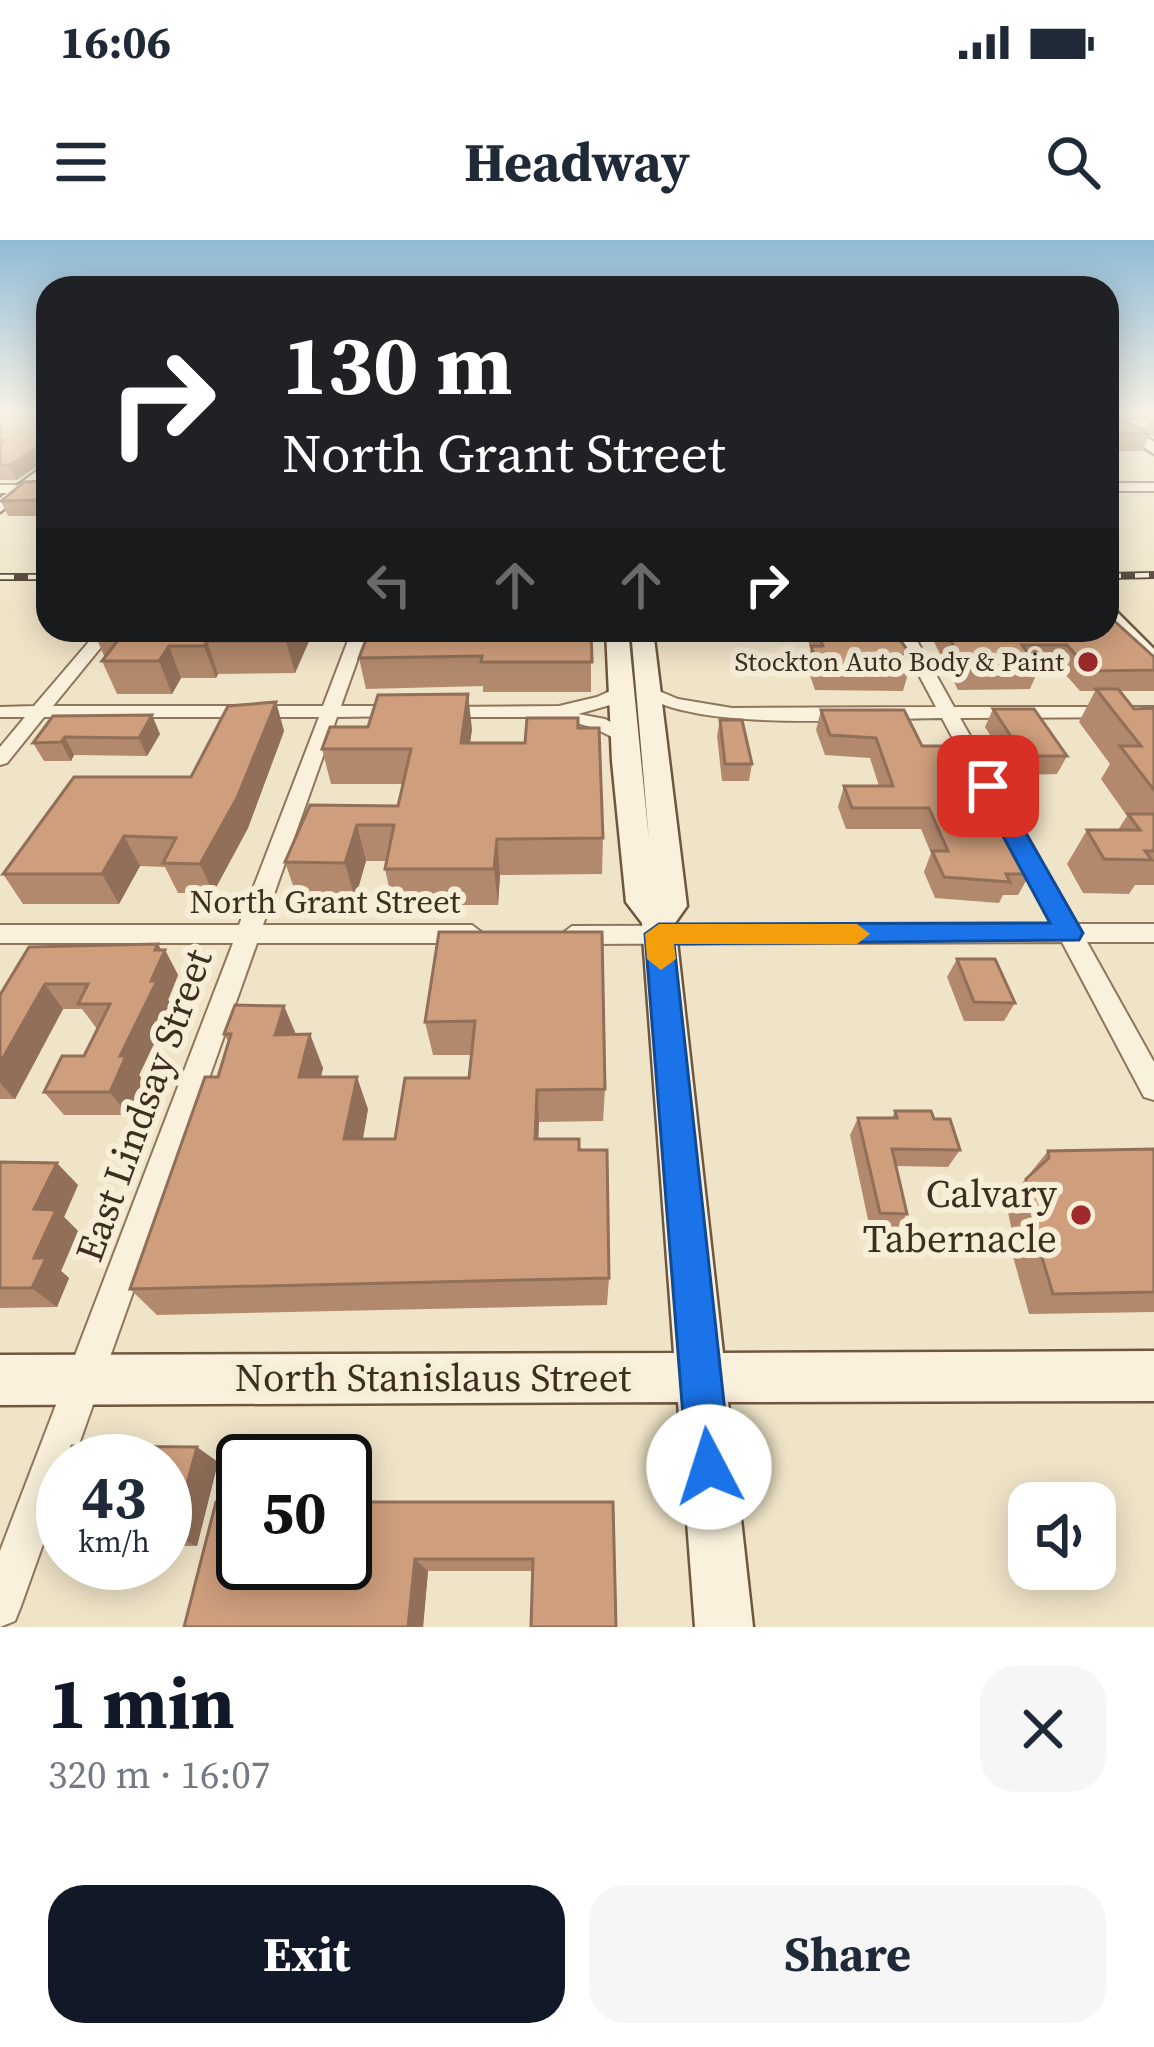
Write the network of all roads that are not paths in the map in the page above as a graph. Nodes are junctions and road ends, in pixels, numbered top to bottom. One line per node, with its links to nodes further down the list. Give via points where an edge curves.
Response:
1 (33, 480): 6 (main road)
2 (1119, 487): 3 (street)
3 (1154, 487)
4 (0, 488): 6 (street)
5 (36, 488): 6 (street)
6 (22, 489): 7 (main road)
7 (0, 507)
8 (1119, 609): 10 (main road)
9 (1119, 614): 16 (main road)
10 (1154, 634)
11 (96, 642): 20 (street)
12 (356, 642): 18 (street, East Lindsay Street)
13 (620, 642): 17 (main road)
14 (640, 642): 17 (main road)
15 (909, 642): 23 (street)
16 (1154, 662)
17 (634, 691): 21 (street); 22 (street); 25 (main road)
18 (330, 711): 20 (street); 21 (street); 31 (street, East Lindsay Street)
19 (0, 712): 20 (street)
20 (39, 712): 26 (street)
21 (544, 712): 25 (street)
22 (732, 712): 23 (street); 25 (street)
23 (947, 712): 24 (street); 28 (street)
24 (1154, 712)
25 (637, 737): 27 (main road, via 642,902)
26 (0, 759)
27 (659, 927): 28 (street); 33 (street); 35 (main road)
28 (1069, 933): 29 (street); 34 (street)
29 (1154, 933)
30 (0, 934): 31 (street, North Grant Street)
31 (248, 934): 32 (street, North Grant Street); 37 (street, East Lindsay Street)
32 (509, 934)
33 (556, 934)
34 (1154, 1088)
35 (700, 1376): 36 (main road, North Stanislaus Street); 37 (main road, North Stanislaus Street); 40 (main road)
36 (1154, 1376)
37 (84, 1379): 38 (main road, North Stanislaus Street); 39 (street, East Lindsay Street)
38 (0, 1380)
39 (0, 1606)
40 (724, 1627)

